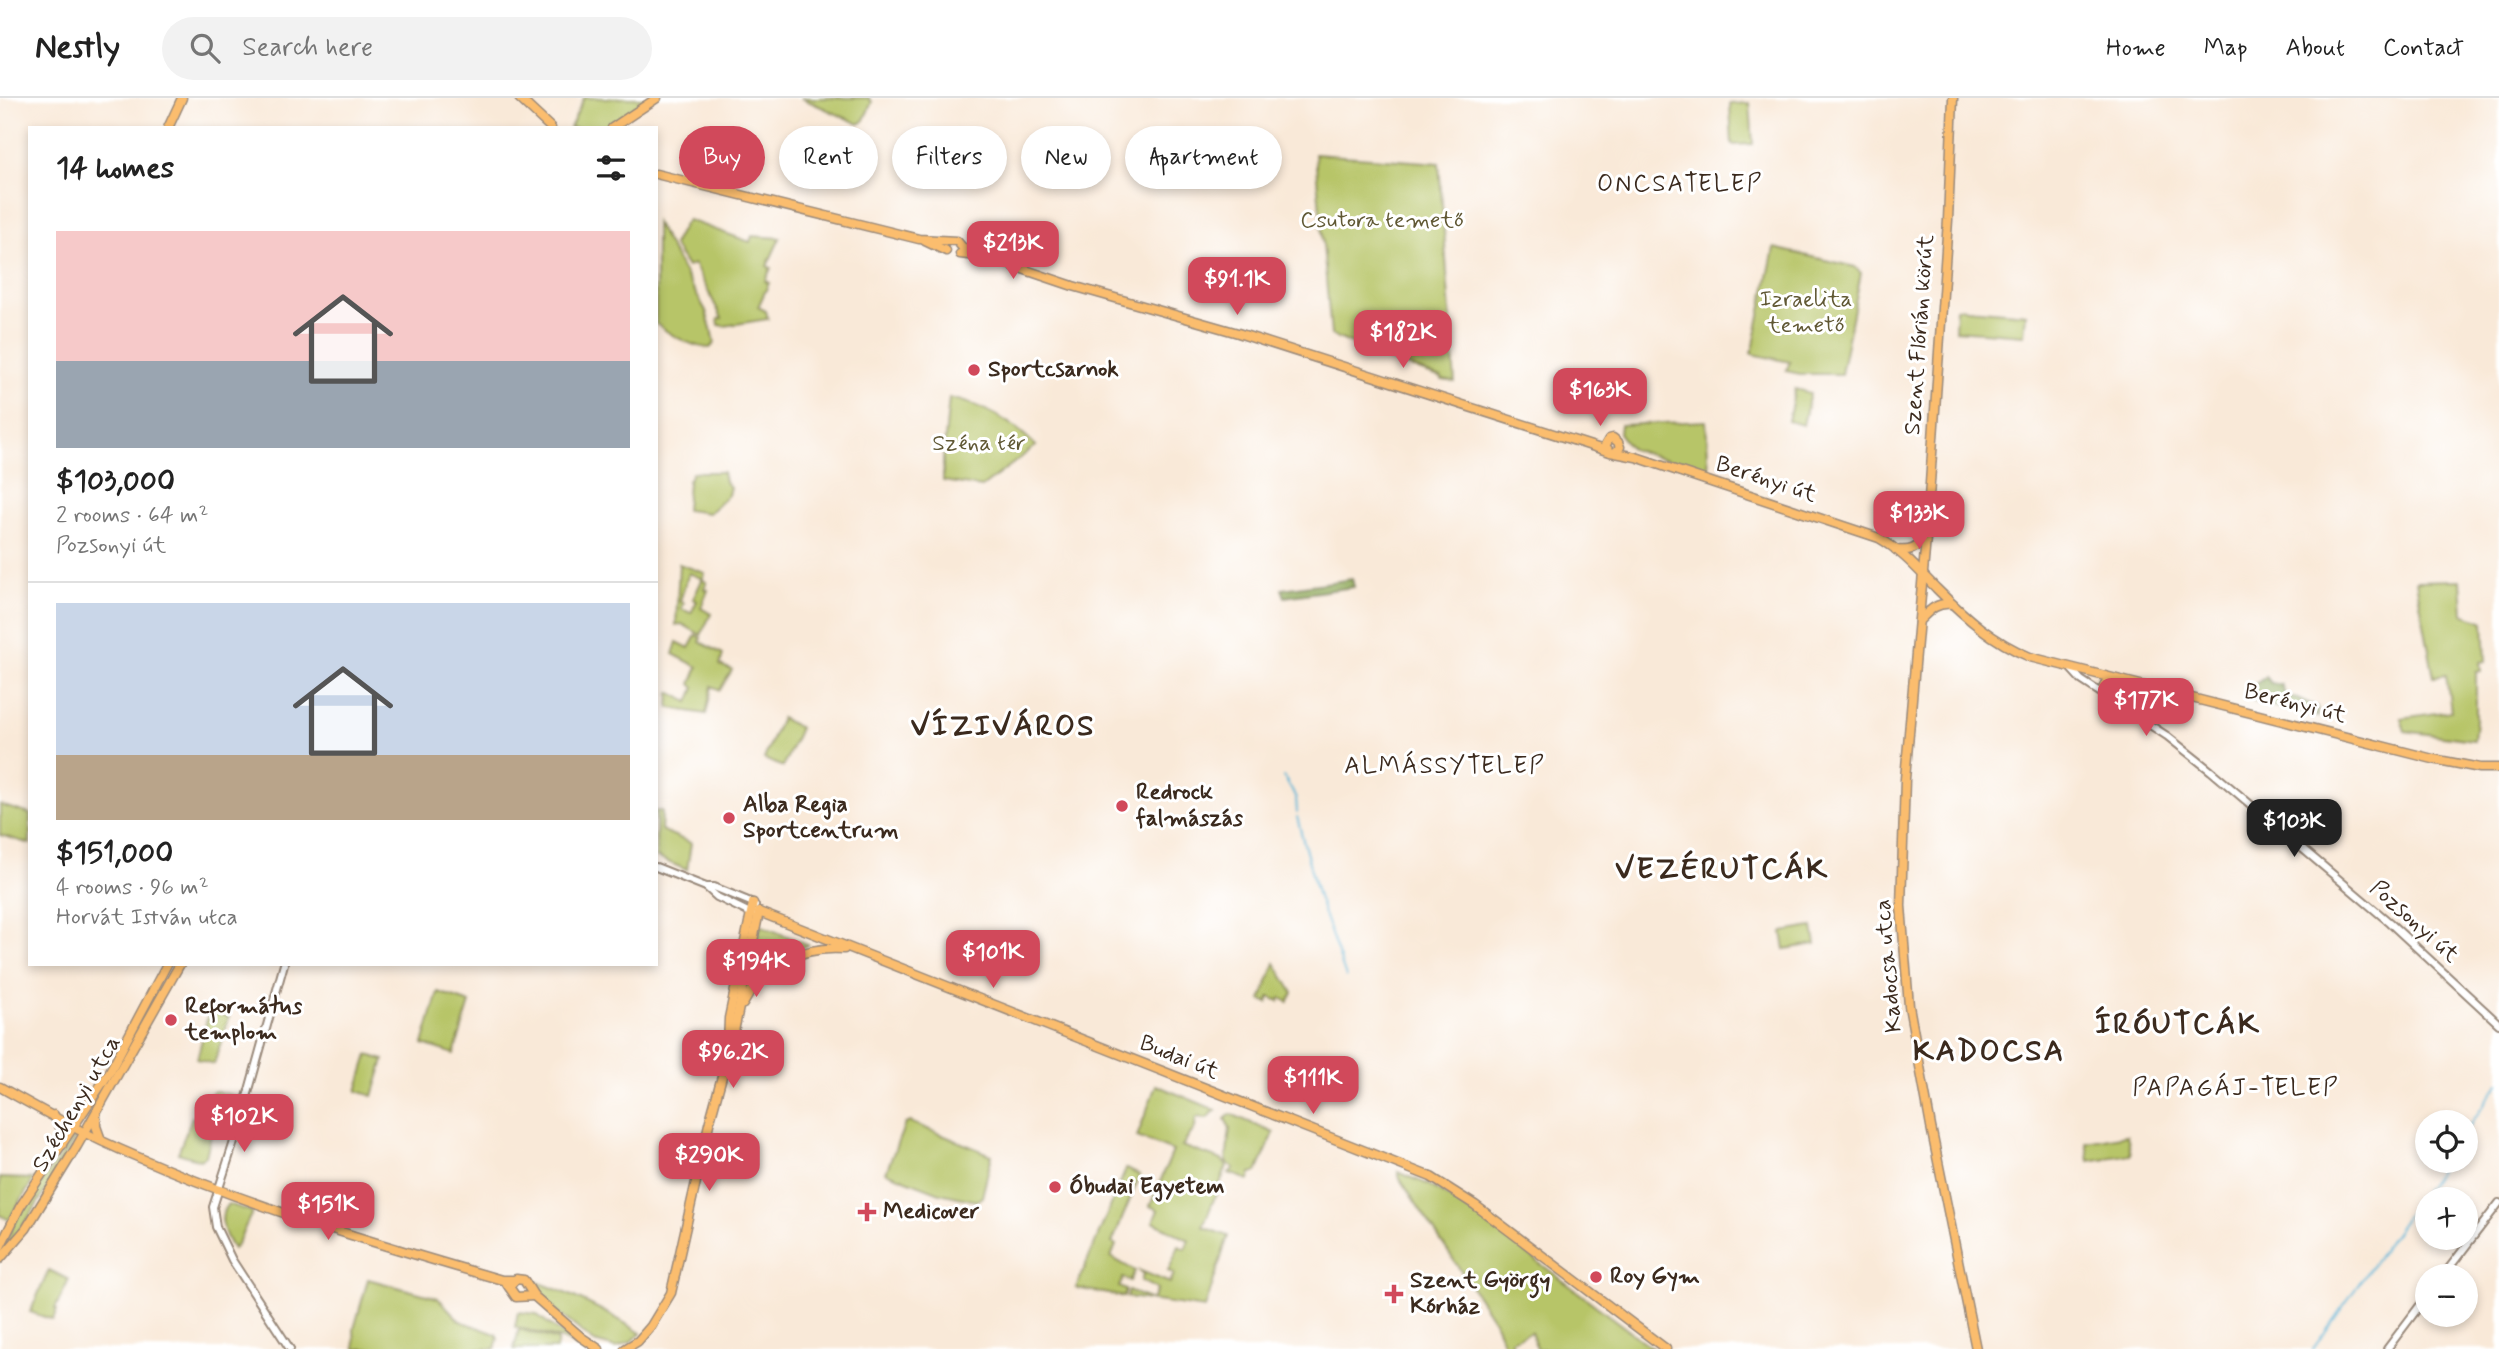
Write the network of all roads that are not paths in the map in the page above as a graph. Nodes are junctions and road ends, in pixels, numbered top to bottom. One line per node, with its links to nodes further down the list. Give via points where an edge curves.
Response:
1 (182, 98): 5 (main road)
2 (519, 98): 6 (main road)
3 (657, 98): 7 (main road)
4 (1953, 98): 11 (main road, Szent Flórián körút)
5 (168, 126)
6 (549, 126)
7 (614, 126)
8 (658, 174): 9 (main road)
9 (947, 246): 10 (main road, Berényi út, via 957,241); 10 (main road, Berényi út, via 952,257)
10 (961, 250): 12 (main road, Berényi út, via 1585,443 1612,447 1870,535)
11 (1927, 527): 12 (main road, via 1916,548); 13 (main road, Szent Flórián körút)
12 (1896, 550): 13 (main road, Berényi út)
13 (1923, 574): 14 (main road, Berényi út); 15 (main road, Kadocsa utca)
14 (1954, 605): 15 (main road, via 1937,605); 16 (main road, Berényi út, via 2009,648)
15 (1920, 621): 53 (main road, Kadocsa utca, via 1902,821 1904,954 1924,1090)
16 (2071, 669): 17 (main road, Berényi út); 19 (street, Pozsonyi út)
17 (2108, 678): 18 (main road, Berényi út); 19 (main road, via 2103,689)
18 (2124, 682): 20 (main road, via 2120,699); 21 (main road, Berényi út, via 2449,762)
19 (2107, 697): 20 (street, Pozsonyi út)
20 (2128, 711): 31 (street, Pozsonyi út, via 2177,744 2337,877)
21 (2499, 768)
22 (658, 868): 23 (street, Budai út)
23 (706, 887): 24 (street, Budai út); 25 (street, Budai út, via 717,897)
24 (753, 903): 25 (main road)
25 (754, 913): 26 (main road, Budai út); 30 (main road); 32 (main road, via 729,1018)
26 (851, 950): 30 (main road, via 817,950 783,960 758,981); 52 (main road, Budai út, via 1431,1177)
27 (166, 966): 36 (main road, Széchenyi utca)
28 (179, 966): 34 (main road, Széchenyi utca)
29 (283, 966): 41 (street)
30 (737, 1016): 32 (main road)
31 (2499, 1024)
32 (728, 1050): 51 (main road, via 671,1293 651,1326)
33 (0, 1087): 35 (main road)
34 (96, 1114): 37 (main road, Széchenyi utca); 38 (main road)
35 (54, 1115): 36 (main road); 39 (main road, via 62,1131)
36 (75, 1127): 37 (main road); 39 (main road, Széchenyi utca)
37 (85, 1132): 38 (main road); 40 (main road, Széchenyi utca)
38 (101, 1140): 40 (main road); 41 (main road)
39 (61, 1146): 43 (main road, Széchenyi utca, via 20,1207)
40 (77, 1146): 44 (main road, Széchenyi utca, via 26,1228)
41 (218, 1188): 46 (main road); 49 (street, via 213,1207 219,1235)
42 (2499, 1203): 45 (street)
43 (0, 1247)
44 (0, 1259)
45 (2452, 1264)
46 (511, 1284): 47 (main road, via 524,1280); 47 (main road, via 514,1296)
47 (526, 1291): 50 (main road)
48 (2415, 1312): 54 (street)
49 (290, 1349)
50 (599, 1349)
51 (625, 1349)
52 (1666, 1349)
53 (1976, 1349)
54 (2387, 1349)

